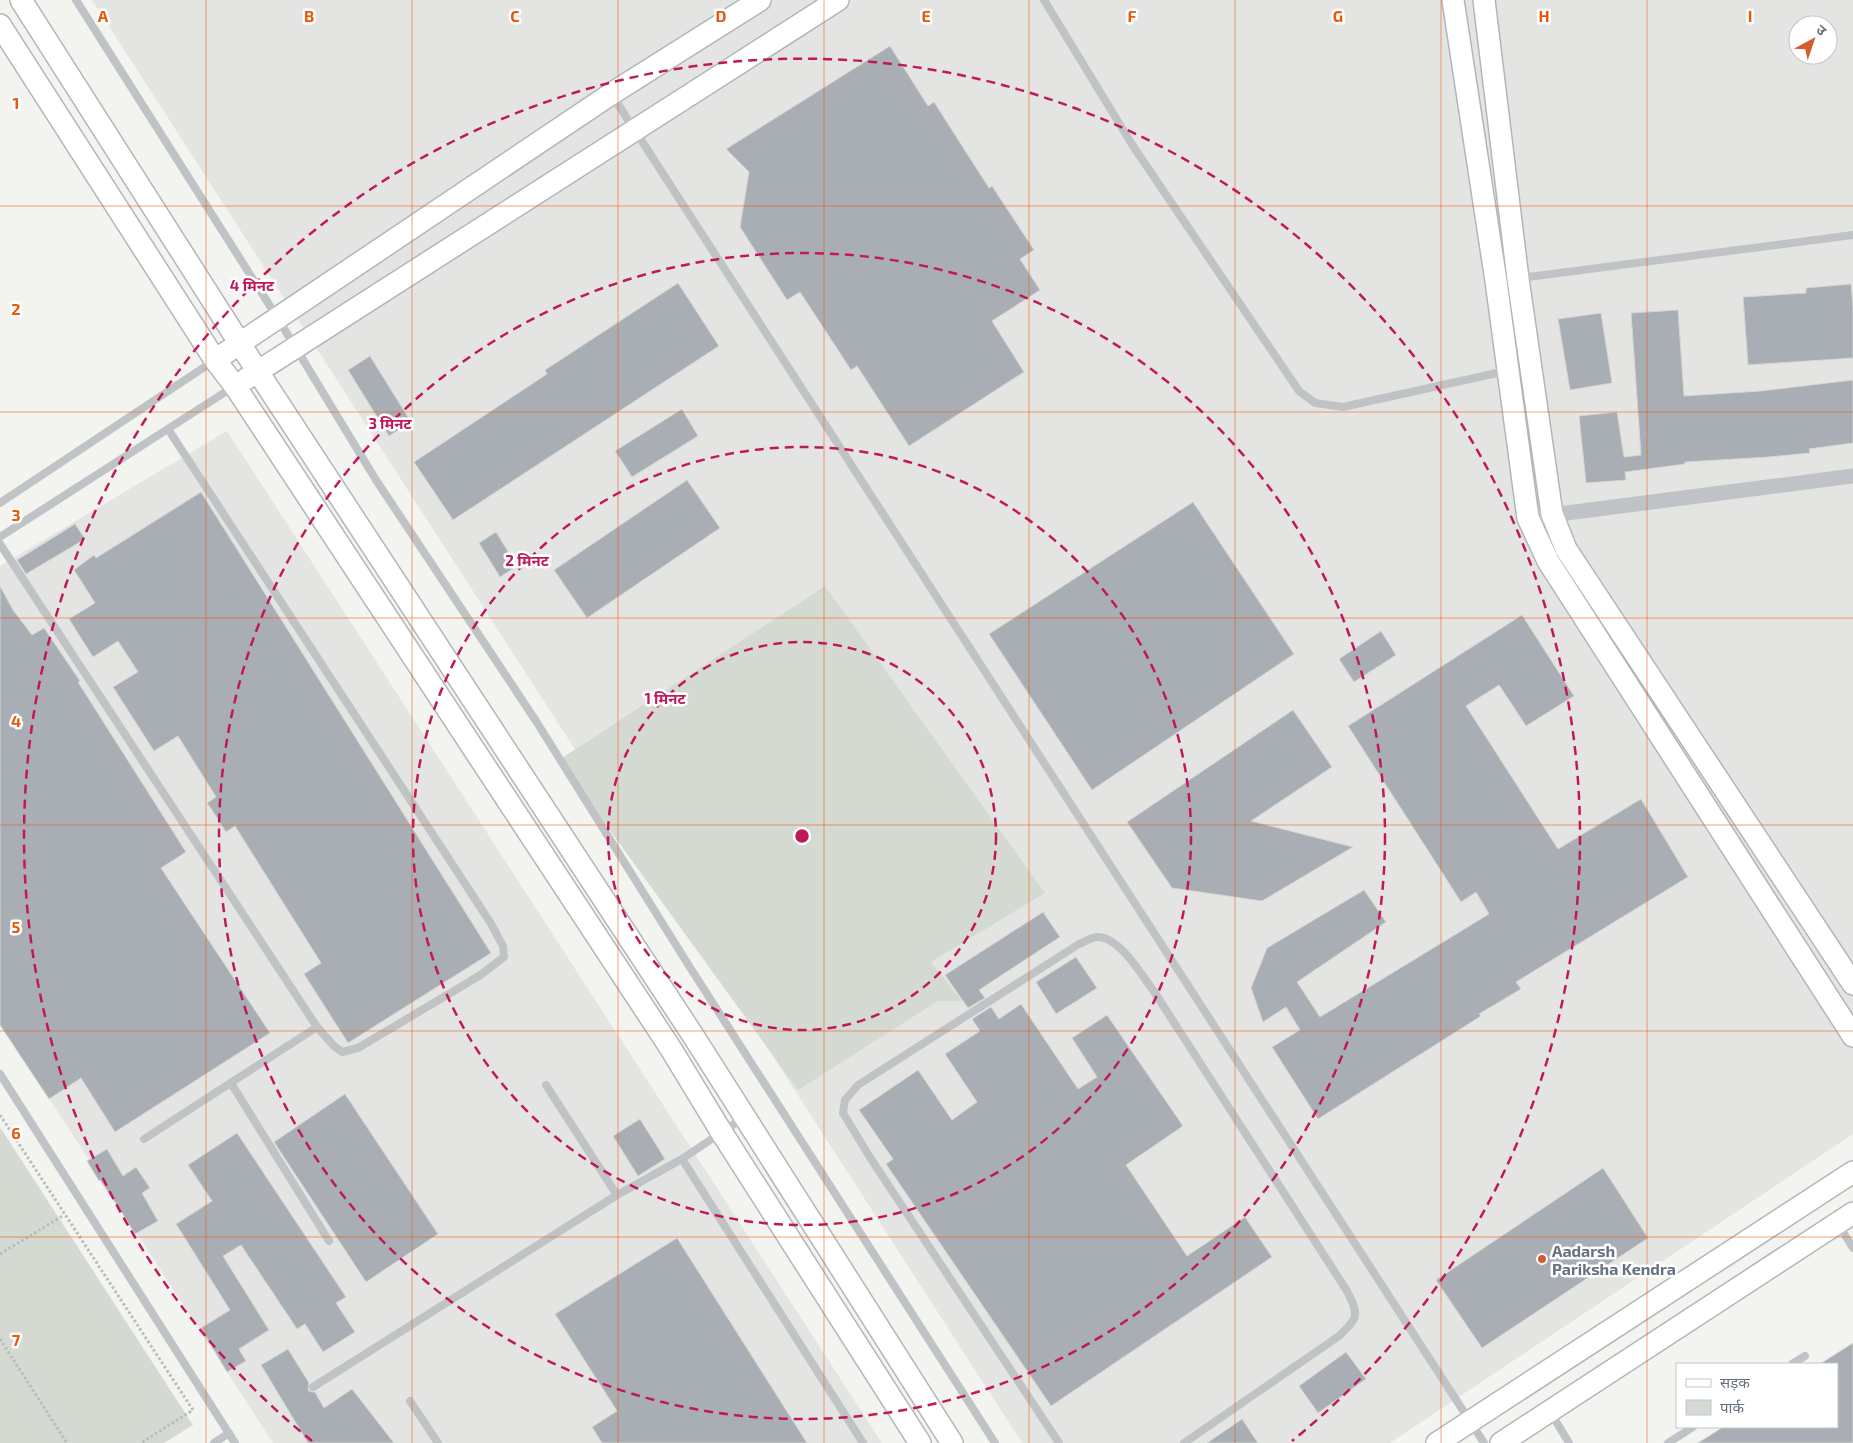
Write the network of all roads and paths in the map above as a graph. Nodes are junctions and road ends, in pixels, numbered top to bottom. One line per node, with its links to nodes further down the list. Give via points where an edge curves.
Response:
1 (20, 0): 14 (street)
2 (76, 0): 13 (lane)
3 (760, 0): 9 (street)
4 (838, 0): 10 (street)
5 (1044, 0): 17 (lane, via 1133,146 1299,391 1315,403 1343,407)
6 (1453, 0): 12 (street)
7 (1484, 0): 12 (street)
8 (0, 25): 16 (street)
9 (611, 94): 10 (lane); 13 (street)
10 (635, 130): 15 (street); 51 (lane)
11 (1853, 235): 12 (lane)
12 (1507, 280): 17 (street); 23 (street)
13 (277, 318): 14 (street); 15 (lane)
14 (241, 344): 16 (street); 18 (street)
15 (296, 348): 18 (street); 62 (lane, via 376,480 536,722)
16 (215, 360): 19 (street); 22 (lane)
17 (1508, 370): 24 (street)
18 (258, 372): 19 (street); 34 (street)
19 (235, 386): 20 (lane); 35 (street, via 671,1050)
20 (168, 429): 25 (lane); 28 (lane, via 480,905 503,946 504,956 498,963 358,1048 342,1052)
21 (1853, 476): 23 (street)
22 (0, 503)
23 (1552, 514): 24 (street); 27 (street, via 1566,549)
24 (1528, 518): 29 (street, via 1548,561)
25 (0, 537)
26 (0, 544): 28 (lane)
27 (1853, 984)
28 (317, 1027): 31 (lane)
29 (1853, 1036)
30 (0, 1074): 53 (lane)
31 (231, 1083): 36 (lane); 42 (lane)
32 (546, 1085): 39 (lane)
33 (0, 1115): 40 (path)
34 (745, 1117): 35 (lane); 61 (street)
35 (722, 1133): 37 (lane); 60 (street)
36 (144, 1140)
37 (682, 1159): 39 (lane); 59 (lane)
38 (1853, 1172): 51 (street)
39 (617, 1195): 48 (lane)
40 (64, 1215): 44 (path); 55 (path, via 194,1410)
41 (1845, 1218): 43 (lane); 50 (street)
42 (328, 1241)
43 (1853, 1248)
44 (0, 1254)
45 (0, 1339): 54 (path)
46 (1805, 1356): 47 (lane)
47 (1794, 1363)
48 (314, 1388)
49 (410, 1401): 58 (lane)
50 (1550, 1411): 67 (street); 68 (lane)
51 (1470, 1422): 65 (street); 66 (lane)
52 (1691, 1428): 69 (lane)
53 (229, 1433): 56 (lane); 57 (lane)
54 (67, 1443)
55 (141, 1443)
56 (214, 1443)
57 (235, 1443)
58 (438, 1443)
59 (863, 1443)
60 (920, 1443)
61 (952, 1443)
62 (995, 1443)
63 (1059, 1443): 64 (lane, via 843,1113 845,1100 858,1085 1079,944 1097,937 1111,941 1129,957 1155,993 1347,1291 1356,1310 1353,1323 1339,1336)
64 (1184, 1443)
65 (1438, 1443)
66 (1484, 1443)
67 (1501, 1443)
68 (1569, 1443)
69 (1668, 1443)

